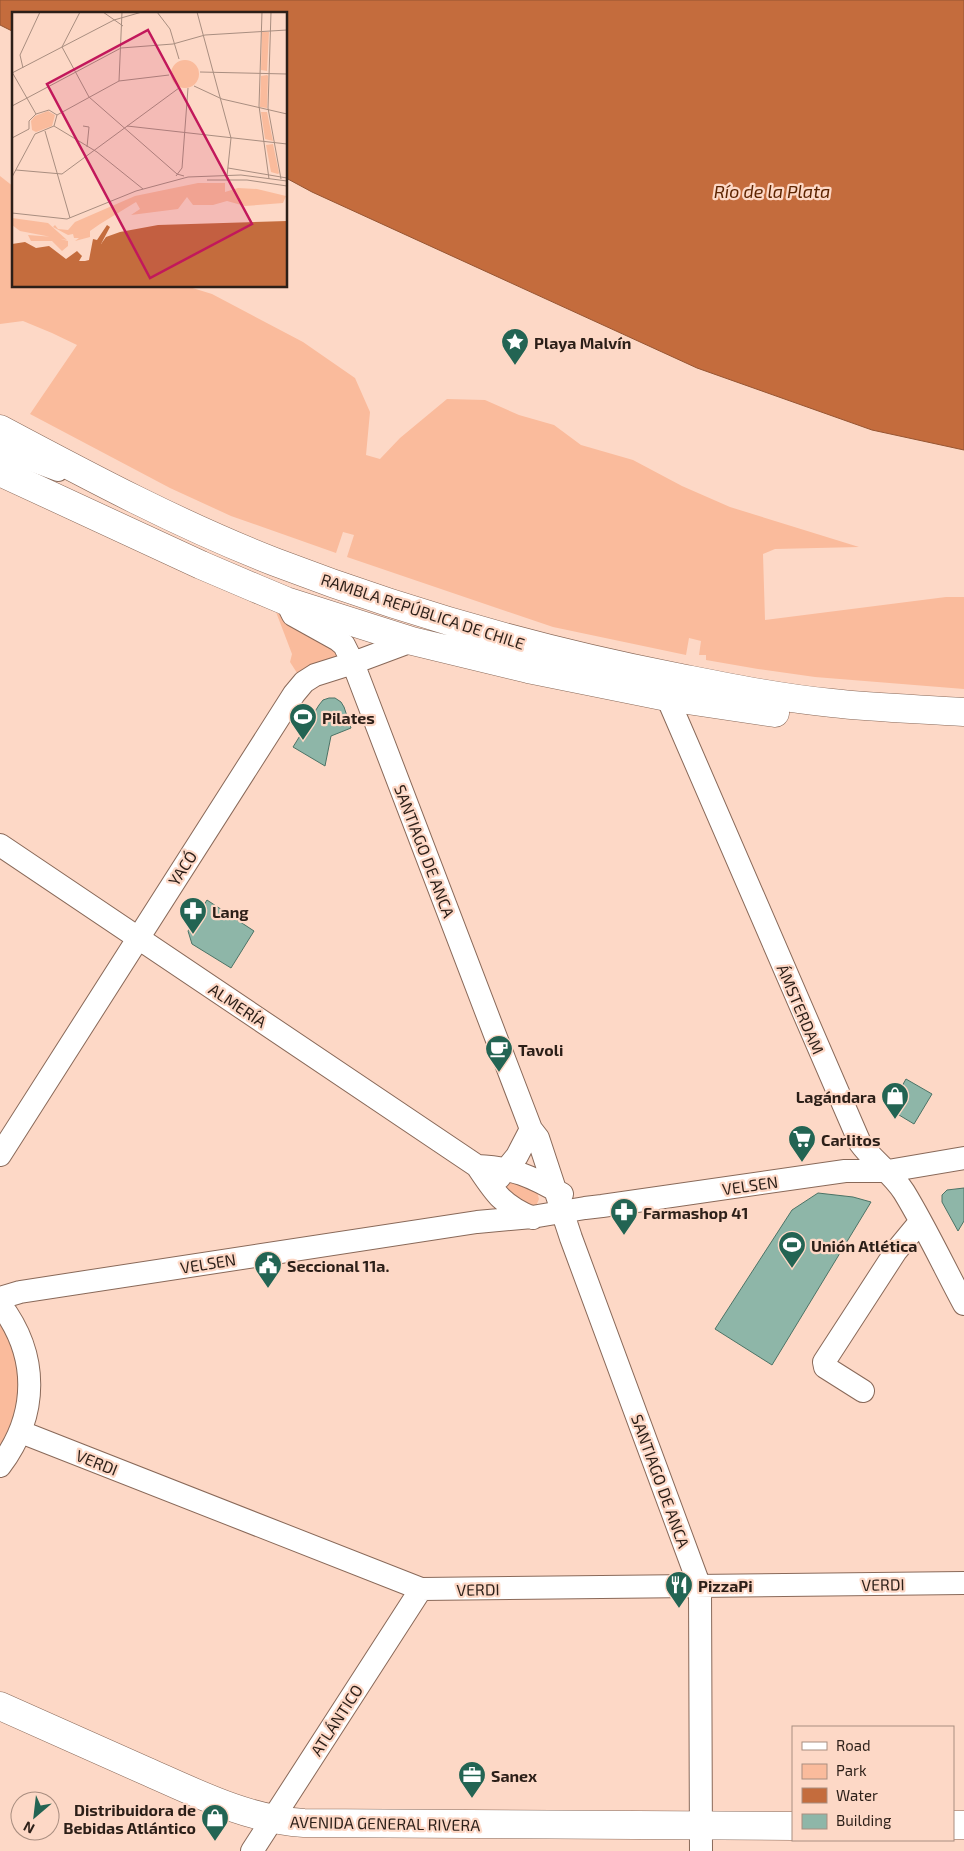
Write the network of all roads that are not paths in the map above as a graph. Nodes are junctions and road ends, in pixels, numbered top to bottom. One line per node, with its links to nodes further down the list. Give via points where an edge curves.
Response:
1 (0, 429): 4 (main road, RAMBLA REPÚBLICA DE CHILE)
2 (0, 451): 4 (street, via 53,470)
3 (0, 472): 5 (main road, RAMBLA REPÚBLICA DE CHILE)
4 (84, 473): 9 (main road, RAMBLA REPÚBLICA DE CHILE, via 156,510 274,562 423,614 521,643 737,689 832,703)
5 (286, 601): 6 (main road, RAMBLA REPÚBLICA DE CHILE); 7 (street, SANTIAGO DE ANCA, via 293,615 344,645)
6 (412, 641): 7 (street, YACÓ); 8 (main road, RAMBLA REPÚBLICA DE CHILE)
7 (353, 663): 12 (street, YACÓ, via 315,675 294,694); 13 (street, SANTIAGO DE ANCA)
8 (667, 697): 10 (main road, RAMBLA REPÚBLICA DE CHILE, via 826,720); 18 (street, ÁMSTERDAM, via 860,1143)
9 (964, 712)
10 (964, 729)
11 (0, 845): 12 (street, ALMERÍA)
12 (137, 938): 14 (street, YACÓ); 16 (street, ALMERÍA)
13 (531, 1129): 17 (street, via 517,1156); 20 (street, SANTIAGO DE ANCA, via 538,1138)
14 (0, 1155)
15 (964, 1158): 18 (street, VELSEN)
16 (476, 1166): 17 (street); 19 (street, ALMERÍA)
17 (506, 1168): 19 (street); 20 (street)
18 (888, 1172): 21 (street, VELSEN, via 845,1171); 25 (street, ÁMSTERDAM, via 904,1191)
19 (493, 1189): 23 (street, ALMERÍA, via 511,1208); 24 (street)
20 (555, 1190): 21 (street); 22 (street, SANTIAGO DE ANCA)
21 (585, 1208): 22 (street, VELSEN)
22 (562, 1212): 23 (street, VELSEN); 26 (street, SANTIAGO DE ANCA)
23 (532, 1217): 24 (street, VELSEN); 26 (street, ALMERÍA)
24 (477, 1222): 27 (street, VELSEN, via 20,1292)
25 (920, 1222): 29 (street, ÁMSTERDAM); 30 (street, via 896,1251 824,1362 825,1367)
26 (572, 1238): 34 (street, SANTIAGO DE ANCA)
27 (0, 1298)
28 (0, 1304): 31 (street, via 22,1340 28,1362 28,1409)
29 (964, 1304)
30 (863, 1391)
31 (21, 1432): 32 (street); 35 (street, VERDI)
32 (0, 1466)
33 (964, 1583): 34 (street, VERDI)
34 (700, 1587): 35 (street, VERDI); 39 (street, SANTIAGO DE ANCA)
35 (421, 1589): 37 (street, ATLÁNTICO)
36 (0, 1706): 37 (main road, AVENIDA GENERAL RIVERA, via 201,1795)
37 (271, 1820): 39 (main road, AVENIDA GENERAL RIVERA); 40 (street, ATLÁNTICO)
38 (792, 1826): 39 (main road, AVENIDA GENERAL RIVERA)
39 (701, 1839)
40 (252, 1851)

